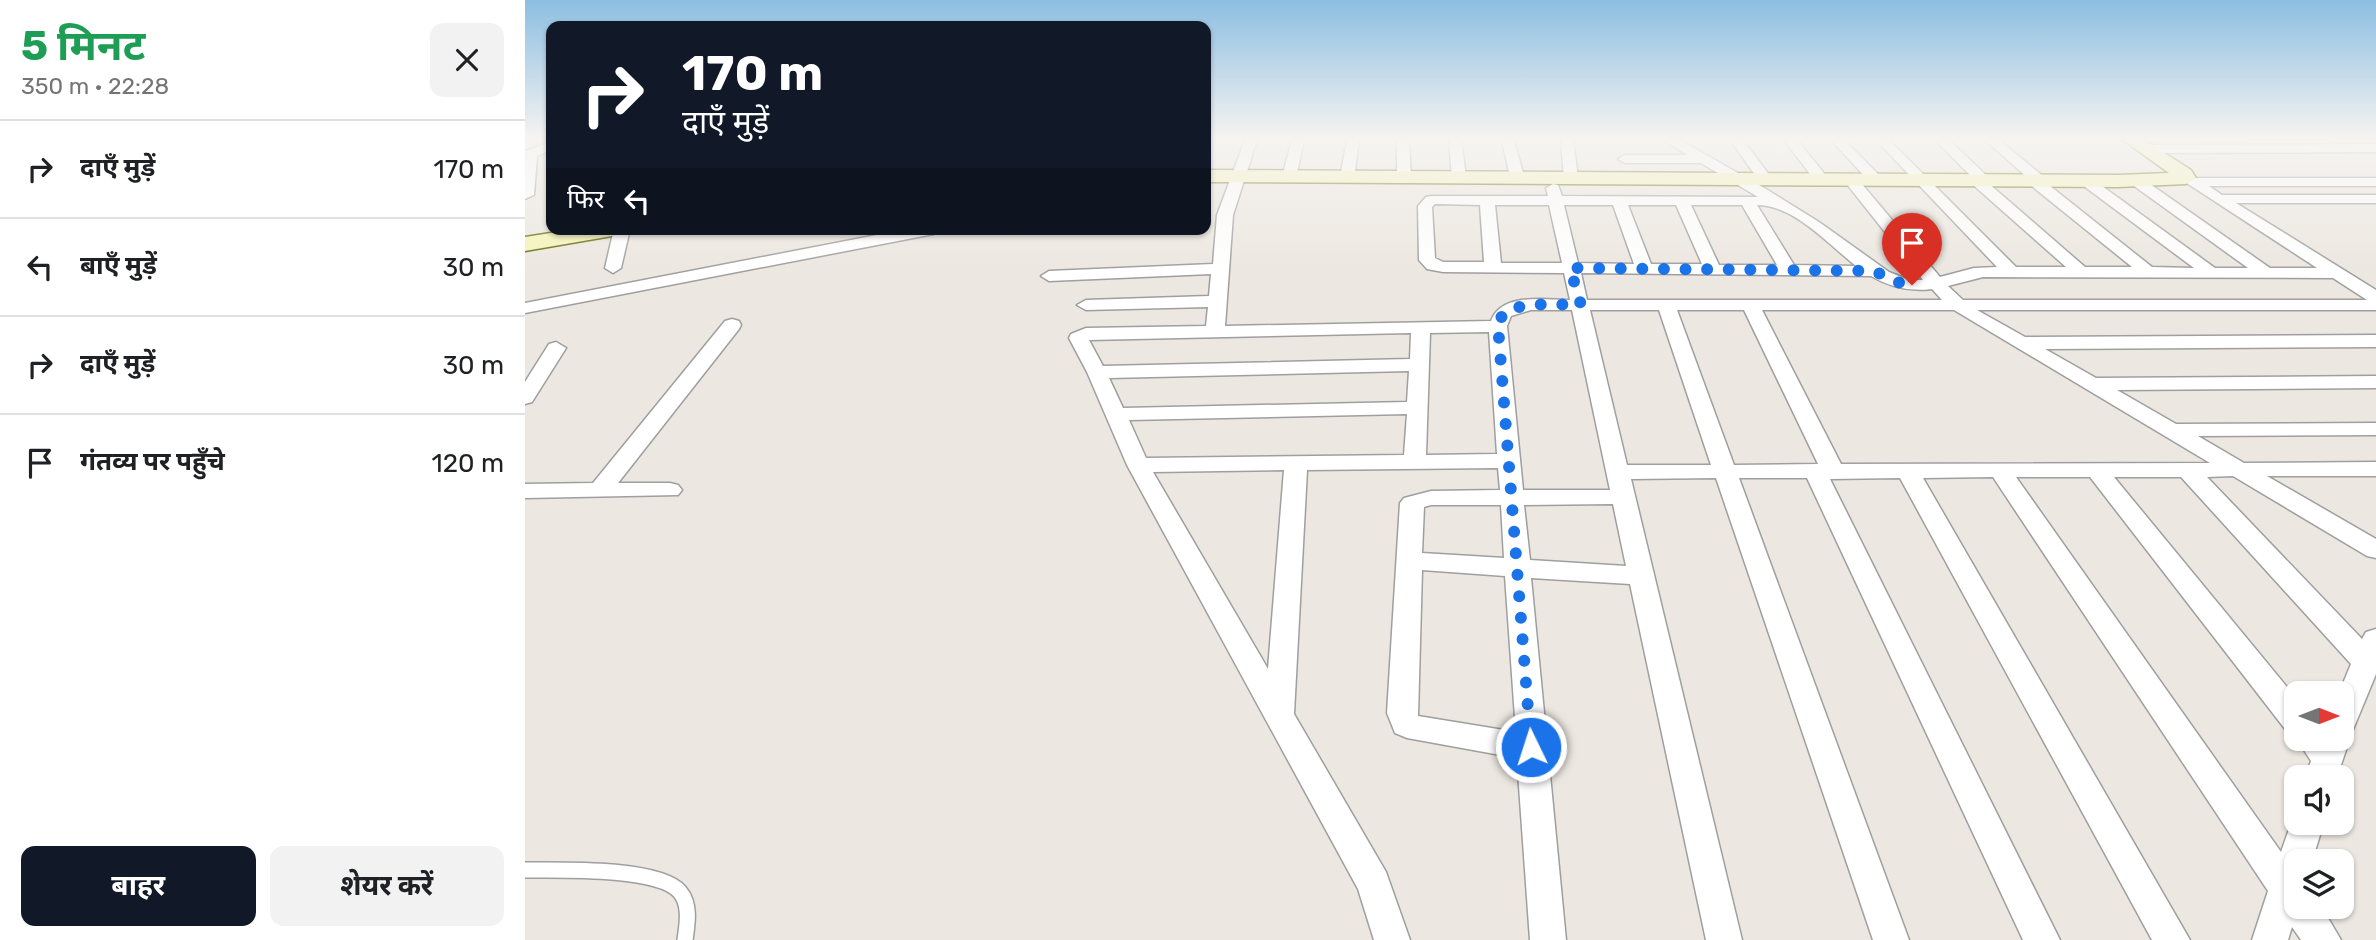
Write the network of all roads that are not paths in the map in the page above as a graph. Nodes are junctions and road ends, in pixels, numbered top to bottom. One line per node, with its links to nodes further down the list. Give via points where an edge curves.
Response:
1 (527, 184): 14 (street)
2 (1235, 184): 22 (street)
3 (1553, 184): 13 (street)
4 (1573, 184): 13 (street)
5 (1747, 184): 21 (street)
6 (1854, 184): 43 (street)
7 (1926, 184): 36 (street)
8 (1984, 184): 37 (street)
9 (2041, 184): 38 (street)
10 (2090, 184): 39 (street)
11 (2140, 184): 40 (street)
12 (2195, 184): 16 (street)
13 (1559, 185): 15 (street); 18 (street); 30 (street)
14 (527, 195)
15 (1487, 199): 28 (street); 28 (street, via 1427,202 1427,260 1443,267)
16 (2219, 199): 17 (street); 41 (street)
17 (2376, 199)
18 (1619, 201): 19 (street); 32 (street)
19 (1682, 201): 20 (street); 33 (street)
20 (1747, 201): 21 (street); 34 (street)
21 (1775, 201): 35 (street)
22 (1225, 215): 23 (street); 31 (street)
23 (1211, 216)
24 (582, 235): 27 (street)
25 (619, 235): 29 (street)
26 (903, 235): 51 (street)
27 (525, 244)
28 (1493, 267): 30 (street)
29 (613, 268)
30 (1570, 268): 32 (street); 49 (street)
31 (1218, 269): 42 (street); 45 (street)
32 (1645, 270): 33 (street)
33 (1713, 270): 34 (street)
34 (1789, 271): 35 (street)
35 (1874, 271): 43 (street, via 1897,282)
36 (2011, 272): 37 (street); 43 (street, via 1972,273)
37 (2082, 273): 38 (street)
38 (2149, 273): 39 (street)
39 (2212, 273): 40 (street)
40 (2266, 273): 41 (street)
41 (2337, 273): 44 (street)
42 (1049, 276)
43 (1937, 284): 48 (street)
44 (2373, 296): 48 (street)
45 (1216, 301): 46 (street); 55 (street)
46 (1086, 304)
47 (1751, 304): 48 (street); 50 (street); 79 (street)
48 (1957, 304): 57 (street)
49 (1581, 305): 50 (street); 53 (street, via 1514,307 1503,313); 80 (street)
50 (1666, 305): 76 (street)
51 (525, 308)
52 (732, 325): 81 (street)
53 (1498, 326): 54 (street); 69 (street)
54 (1421, 328): 55 (street); 59 (street)
55 (1215, 332): 60 (street, via 1080,335)
56 (2376, 341): 57 (street)
57 (2022, 342): 62 (street)
58 (557, 348): 63 (street)
59 (1419, 365): 60 (street); 64 (street)
60 (1097, 372): 65 (street)
61 (2376, 382): 62 (street)
62 (2094, 384): 67 (street)
63 (525, 398)
64 (1417, 408): 65 (street); 68 (street)
65 (1116, 414): 71 (street)
66 (2376, 429): 67 (street)
67 (2172, 430): 73 (street)
68 (1415, 460): 69 (street); 70 (street)
69 (1510, 461): 84 (street)
70 (1296, 462): 71 (street); 92 (street)
71 (1138, 465): 92 (street)
72 (2187, 469): 73 (street); 78 (street); 89 (street)
73 (2238, 469): 74 (street); 85 (street)
74 (2376, 469)
75 (2000, 471): 77 (street); 78 (street); 95 (street)
76 (1723, 472): 79 (street); 80 (street); 102 (street)
77 (1908, 472): 79 (street); 104 (street)
78 (2098, 472): 91 (street)
79 (1825, 473): 103 (street)
80 (1620, 485): 84 (street); 88 (street)
81 (600, 490): 82 (street); 83 (street)
82 (670, 490)
83 (525, 491)
84 (1513, 498): 86 (street, via 1431,498 1412,503); 87 (street)
85 (2376, 550)
86 (1408, 561): 87 (street); 93 (street, via 1402,713 1406,724)
87 (1517, 568): 88 (street); 93 (street)
88 (1641, 576): 101 (street)
89 (2371, 650): 90 (street)
90 (2354, 691)
91 (2284, 705)
92 (1279, 716): 99 (street, via 1374,884)
93 (1531, 747): 100 (street)
94 (525, 870): 98 (lane, via 652,876 678,889 688,908)
95 (2284, 884)
96 (2284, 916): 105 (street)
97 (2308, 919): 106 (street)
98 (685, 940)
99 (1392, 940)
100 (1548, 940)
101 (1724, 940)
102 (1891, 940)
103 (2042, 940)
104 (2172, 940)
105 (2270, 940)
106 (2323, 940)

